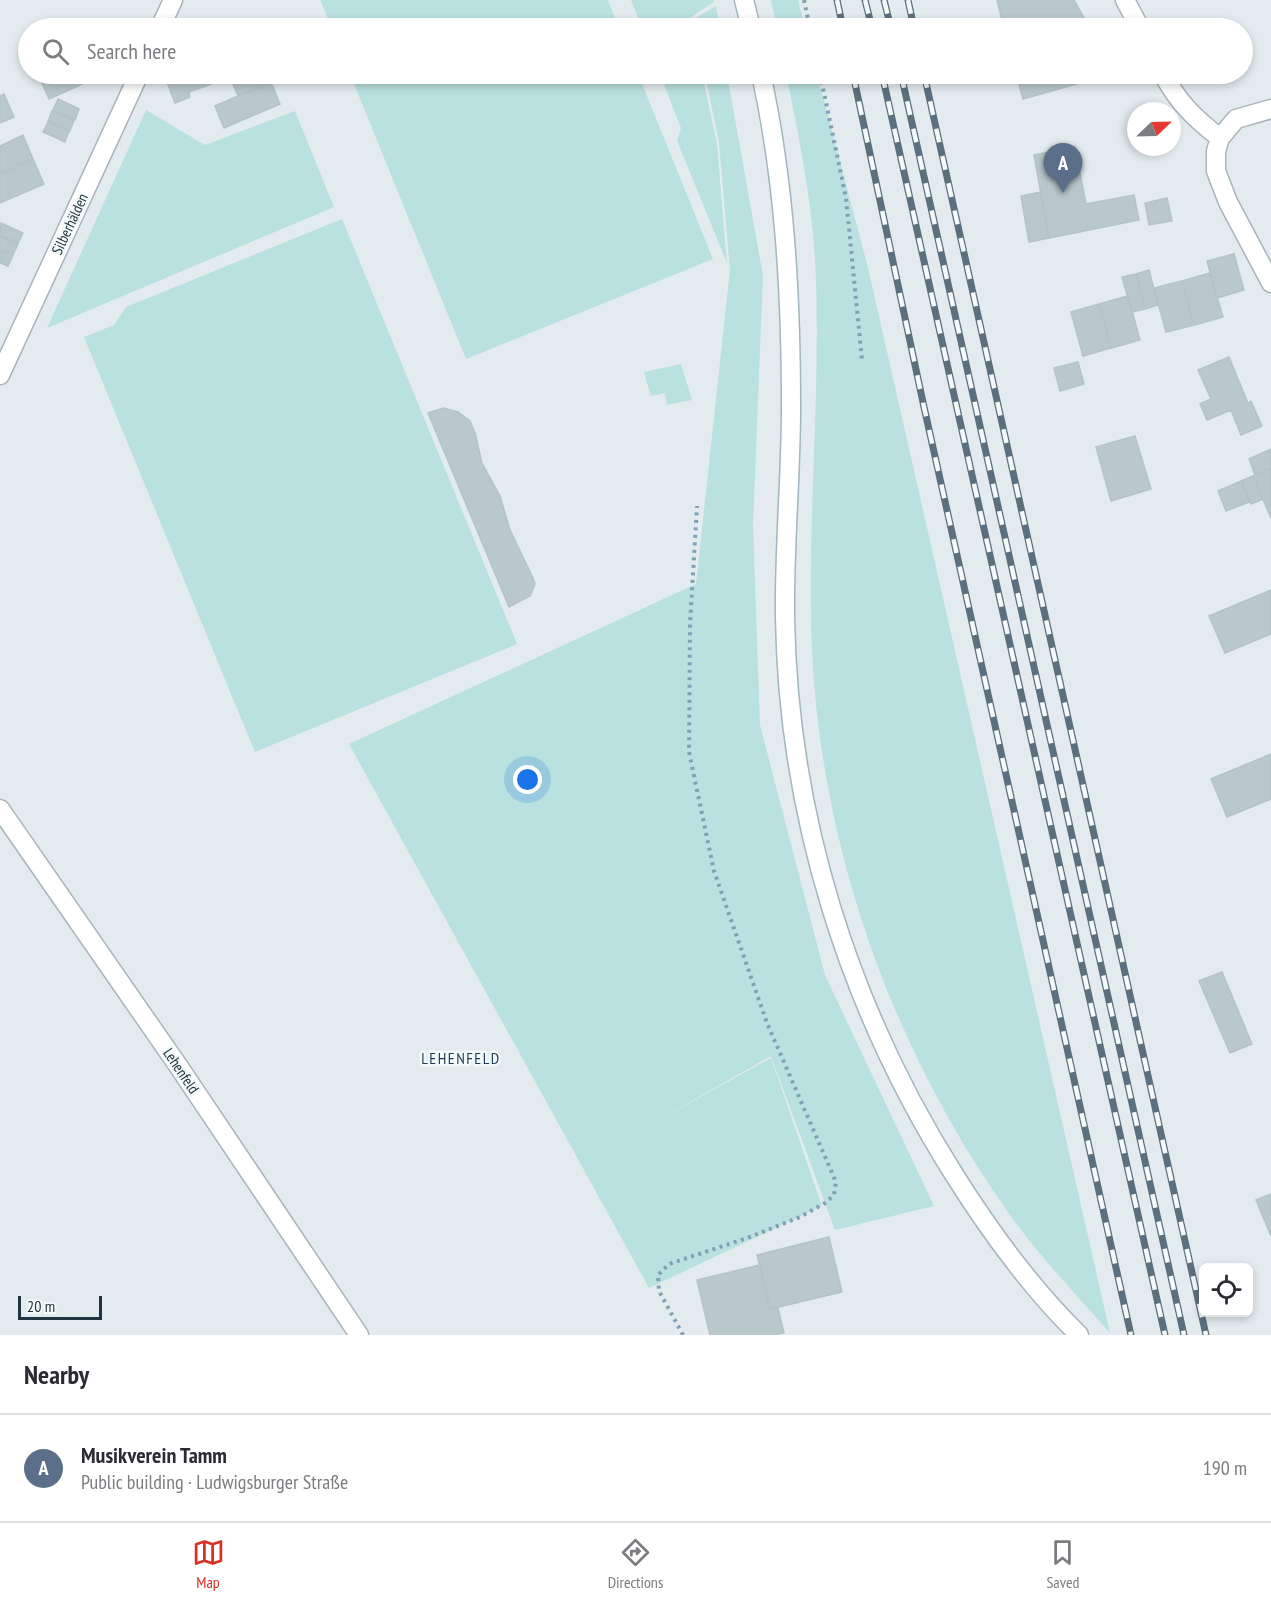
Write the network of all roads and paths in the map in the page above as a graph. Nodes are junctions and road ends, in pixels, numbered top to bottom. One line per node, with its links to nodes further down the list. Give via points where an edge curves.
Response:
1 (173, 0): 5 (street)
2 (744, 0): 6 (street)
3 (804, 0): 7 (path)
4 (1125, 0): 8 (street)
5 (165, 18)
6 (748, 18)
7 (808, 18)
8 (1135, 18)
9 (135, 84): 17 (street, Silberhälden)
10 (763, 84): 20 (street, via 781,192 789,277 791,411 785,553 788,682 805,811 815,851 857,984 930,1137 987,1227)
11 (822, 84): 16 (path, via 846,198)
12 (1168, 84): 14 (street, via 1196,120)
13 (1271, 109): 14 (street, via 1236,119)
14 (1220, 138): 15 (street, via 1216,171)
15 (1271, 283)
16 (862, 360)
17 (0, 375)
18 (697, 506): 22 (path, via 690,625 689,752 714,871 767,1023 836,1182 834,1195 800,1217 669,1264 658,1275 659,1291)
19 (0, 809): 21 (street, Lehenfeld, via 180,1067)
20 (1075, 1331)
21 (359, 1335)
22 (683, 1335)

